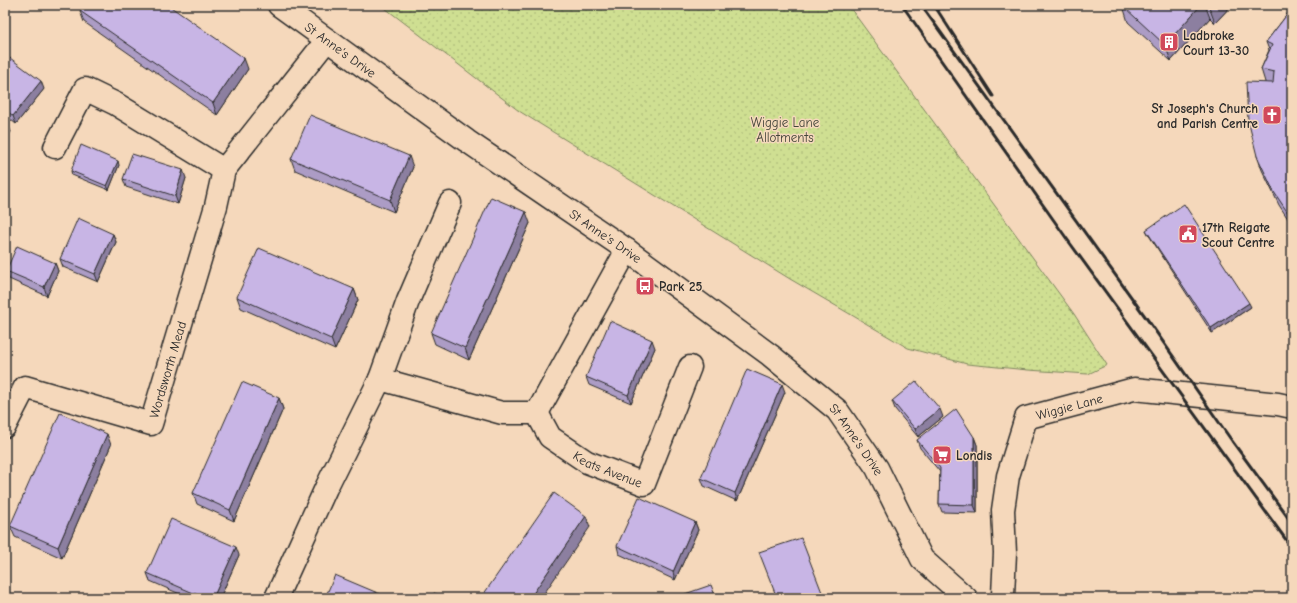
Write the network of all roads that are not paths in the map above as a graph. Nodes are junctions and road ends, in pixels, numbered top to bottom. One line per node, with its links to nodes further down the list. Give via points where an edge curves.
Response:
1 (279, 5): 2 (street, St Anne's Drive)
2 (327, 40): 4 (street, Wordsworth Mead); 6 (street, St Anne's Drive, via 467,141)
3 (55, 147): 4 (street, via 85,89 116,104)
4 (224, 170): 11 (street, Wordsworth Mead, via 216,206 151,424 25,387)
5 (450, 203): 8 (street, via 408,301)
6 (627, 250): 10 (street); 14 (street, St Anne's Drive, via 770,355 837,410 877,468 922,559)
7 (690, 367): 10 (street, Keats Avenue, via 644,484 587,462 550,437)
8 (380, 379): 10 (street, via 502,413); 13 (street, via 326,488)
9 (1292, 407): 12 (street, Wiggie Lane, via 1134,390 1026,418 1008,476 1003,510)
10 (537, 413)
11 (5, 426)
12 (1004, 597)
13 (276, 598)
14 (966, 598)

